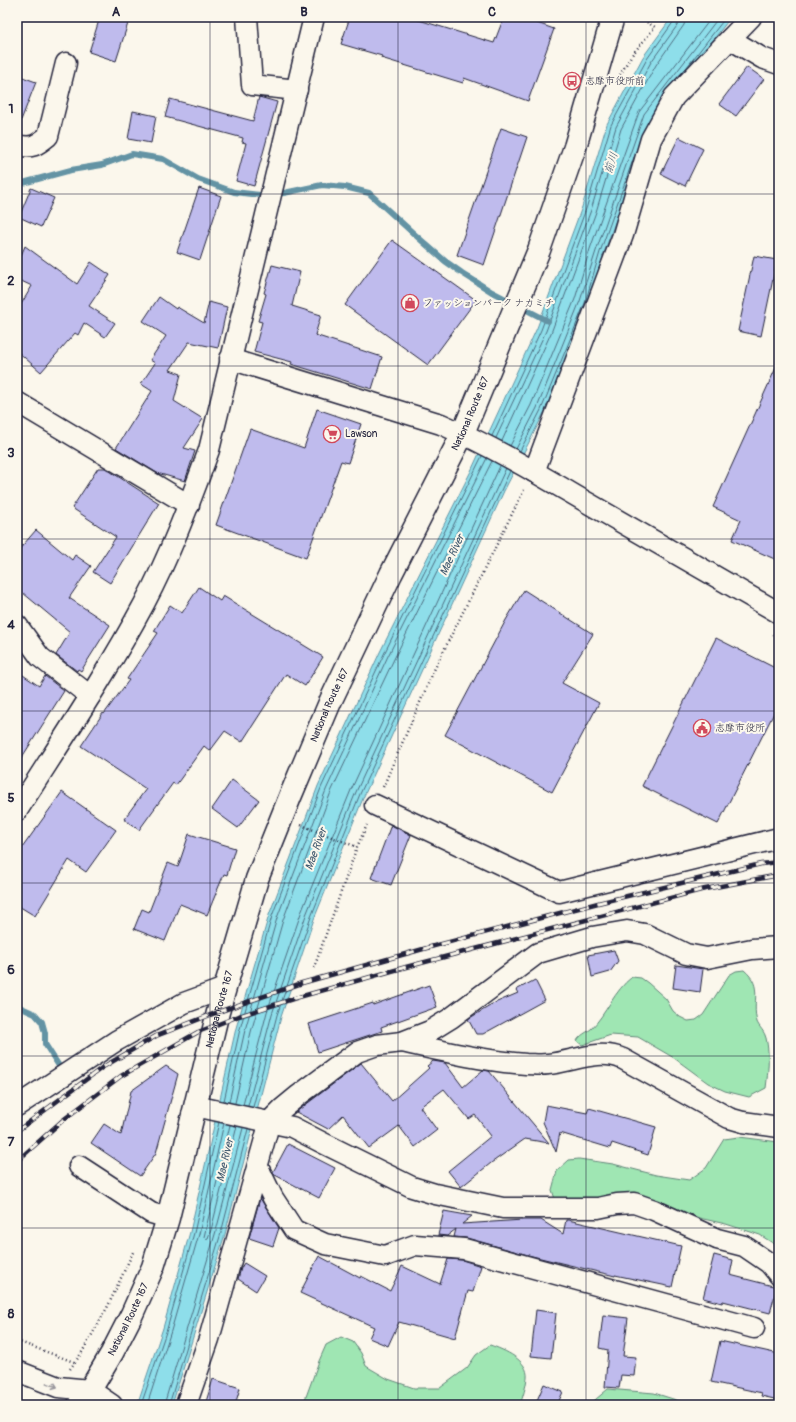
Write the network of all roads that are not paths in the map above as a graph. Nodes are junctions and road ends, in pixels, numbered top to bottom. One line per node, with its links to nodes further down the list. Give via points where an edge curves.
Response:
1 (247, 17): 8 (street, via 252,85)
2 (314, 17): 8 (street)
3 (613, 17): 12 (highway, National Route 167, via 575,147 539,250 511,317)
4 (751, 17): 5 (street)
5 (730, 39): 7 (street, via 762,58); 13 (street, via 674,97 651,139 623,235)
6 (66, 63): 9 (street, via 48,136 38,144 26,148)
7 (779, 64)
8 (297, 90): 10 (street)
9 (17, 145)
10 (230, 359): 12 (street, via 441,424); 14 (street, via 209,450)
11 (17, 402): 14 (street)
12 (472, 438): 13 (street); 22 (highway, National Route 167, via 391,574 331,700 257,879)
13 (529, 469): 15 (street)
14 (189, 505): 17 (street, via 144,603)
15 (779, 613)
16 (17, 625): 17 (street, via 40,657)
17 (90, 696): 19 (street)
18 (376, 805): 20 (street, via 559,892)
19 (17, 811)
20 (779, 838)
21 (779, 947): 23 (street, via 752,949 707,958 686,954 646,934 627,931 592,937 538,953 451,1018 430,1031)
22 (224, 988): 24 (street, via 184,1003 116,1041); 25 (highway, National Route 167)
23 (402, 1042): 26 (street, via 377,1045 357,1052); 27 (street, via 527,1064 548,1064 601,1054 614,1055 729,1118)
24 (17, 1106)
25 (205, 1108): 26 (street); 30 (highway, National Route 167)
26 (265, 1120): 29 (street); 31 (street, via 292,1127 412,1187 435,1194 503,1208 598,1208 634,1203 717,1239 744,1246 769,1263)
27 (779, 1127)
28 (79, 1166): 30 (street, via 151,1213)
29 (258, 1167): 32 (street, via 273,1198 294,1230 325,1244 384,1256 415,1245 464,1249); 36 (street, via 209,1339)
30 (168, 1218): 34 (highway, National Route 167, via 143,1290 112,1353)
31 (779, 1275)
32 (754, 1328)
33 (17, 1371): 34 (street, one-way to 34)
34 (84, 1397): 35 (street)
35 (112, 1405)
36 (186, 1405)

